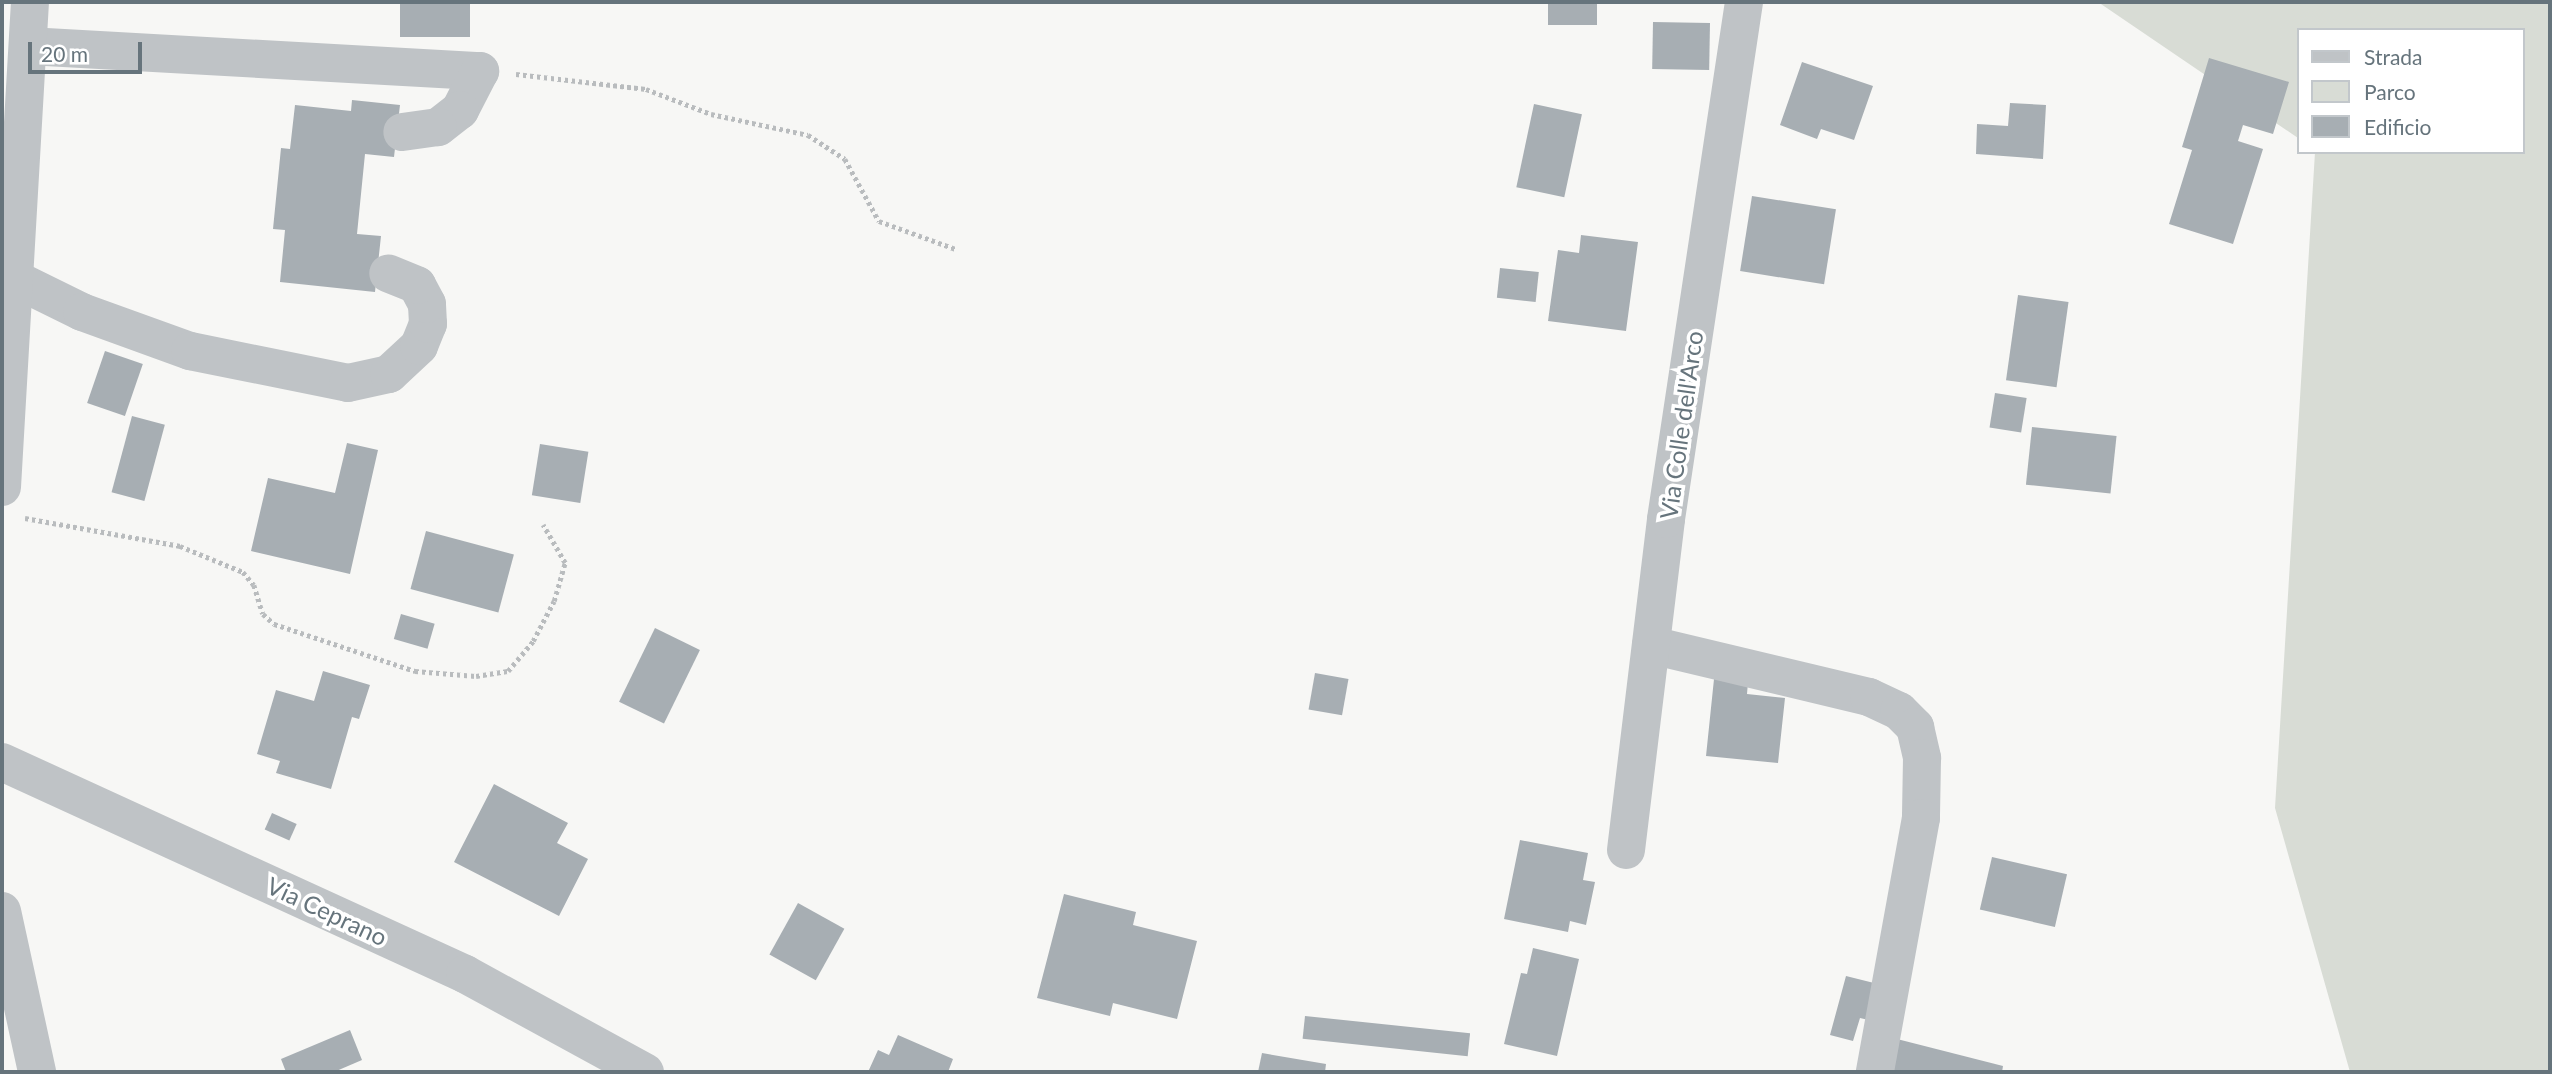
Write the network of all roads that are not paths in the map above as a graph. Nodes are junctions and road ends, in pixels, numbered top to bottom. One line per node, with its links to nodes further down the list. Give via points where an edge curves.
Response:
1 (30, 2): 3 (street)
2 (1744, 2): 8 (street, Via Colle dell'Arco)
3 (27, 46): 4 (street, via 481,71 460,110 438,127); 6 (street)
4 (402, 132)
5 (388, 273): 6 (street, via 417,285 426,304 428,324 419,346 389,374 348,383 190,351 82,312)
6 (13, 278): 7 (street)
7 (9, 501)
8 (1651, 645): 10 (street, Via Colle dell'Arco); 14 (street, via 1869,697 1899,711 1914,727 1922,758 1921,818)
9 (2, 762): 13 (street, Via Ceprano, via 465,974)
10 (1626, 850)
11 (2, 911): 12 (street)
12 (37, 1072)
13 (645, 1072)
14 (1875, 1072)

